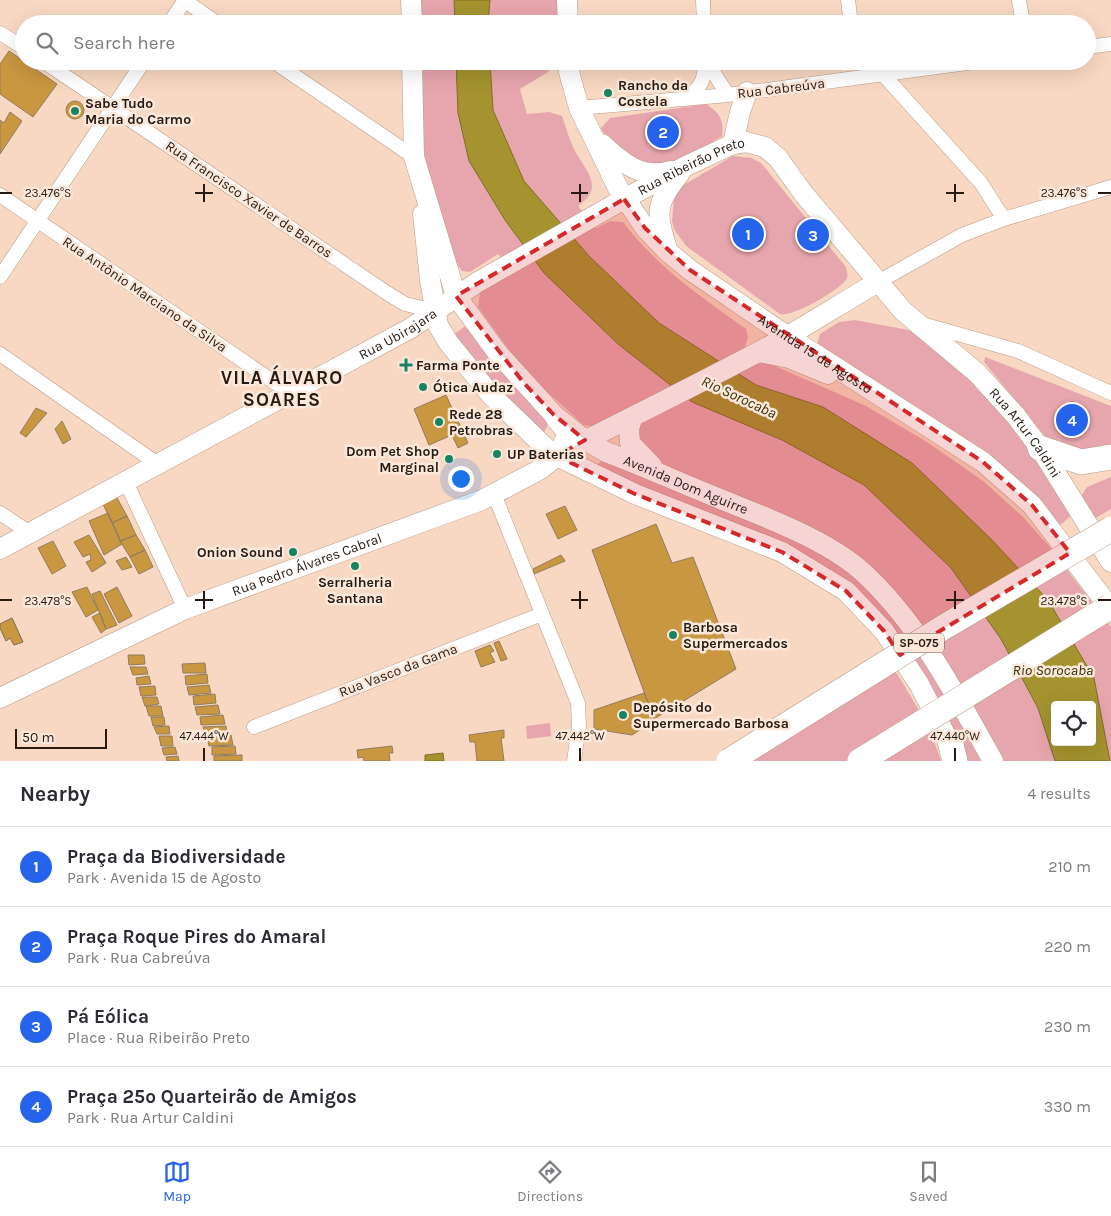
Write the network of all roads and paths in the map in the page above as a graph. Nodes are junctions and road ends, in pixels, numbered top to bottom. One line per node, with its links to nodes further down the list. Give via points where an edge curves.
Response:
1 (184, 0): 7 (street); 8 (street)
2 (411, 0): 9 (main road)
3 (567, 0): 10 (main road)
4 (703, 0): 11 (street)
5 (848, 0): 12 (street)
6 (1020, 0): 13 (street)
7 (175, 15)
8 (205, 15)
9 (412, 15)
10 (568, 15)
11 (704, 15)
12 (850, 15)
13 (1022, 15)
14 (0, 33): 15 (street)
15 (15, 42)
16 (1111, 44): 17 (street)
17 (1096, 46)
18 (57, 70): 30 (street, Rua Francisco Xavier de Barros)
19 (138, 70): 30 (street)
20 (286, 70): 34 (street)
21 (412, 70): 34 (main road, Avenida Dom Aguirre)
22 (569, 70): 31 (main road, Avenida 15 de Agosto)
23 (704, 70): 29 (street, via 698,90)
24 (713, 70): 28 (street)
25 (879, 70): 27 (street)
26 (913, 70): 27 (street, Rua Cabreúva)
27 (882, 74): 28 (street, Rua Cabreúva); 41 (street, via 981,183)
28 (738, 93): 29 (street, Rua Cabreúva); 33 (main road, via 740,112)
29 (685, 99): 31 (street, Rua Cabreúva)
30 (113, 107): 42 (street); 47 (street, Rua Francisco Xavier de Barros, via 387,293 405,304)
31 (579, 108): 32 (main road, Avenida 15 de Agosto)
32 (594, 137): 35 (main road, via 618,160 645,174); 39 (main road, Avenida 15 de Agosto)
33 (733, 144): 35 (main road, Rua Ribeirão Preto); 45 (main road, Rua Ribeirão Preto, via 746,142 765,147 778,158 803,193)
34 (414, 157): 36 (main road, Avenida Dom Aguirre)
35 (684, 167): 39 (main road, Rua Ribeirão Preto); 43 (main road, via 660,202 658,212)
36 (419, 179): 46 (main road, Avenida Dom Aguirre); 47 (main road, Avenida Dom Aguirre)
37 (1111, 187): 41 (street)
38 (0, 195): 42 (street, Rua Antônio Marciano da Silva)
39 (624, 199): 40 (main road, Rua Ribeirão Preto); 43 (main road, Avenida 15 de Agosto)
40 (606, 209): 46 (main road, Rua Ubirajara)
41 (1004, 219): 45 (street, via 947,242)
42 (38, 221): 44 (street); 54 (street, Rua Antônio Marciano da Silva)
43 (667, 251): 49 (main road, Avenida 15 de Agosto)
44 (0, 277)
45 (878, 282): 48 (main road, Rua Artur Caldini); 49 (main road)
46 (456, 296): 47 (main road, Rua Ubirajara); 55 (main road, Avenida Dom Aguirre, via 497,352)
47 (434, 311): 54 (main road, Rua Ubirajara, via 411,328); 59 (main road, Avenida Dom Aguirre, via 448,342 490,394)
48 (916, 322): 53 (street, via 1018,351); 58 (main road, Rua Artur Caldini, via 977,373)
49 (787, 336): 50 (main road); 52 (main road, Avenida 15 de Agosto)
50 (756, 353): 52 (main road, via 789,358); 56 (main road, Rua Pedro Álvares Cabral)
51 (0, 354): 61 (street)
52 (872, 392): 71 (main road, Avenida 15 de Agosto, via 983,462 1032,505)
53 (1111, 392)
54 (290, 393): 61 (main road, Rua Ubirajara)
55 (554, 415): 57 (main road, Avenida Dom Aguirre); 59 (main road, Rua Pedro Álvares Cabral, via 567,436)
56 (636, 417): 57 (main road, Rua Pedro Álvares Cabral); 62 (main road, via 629,428 630,443 642,458)
57 (585, 440): 59 (main road, Rua Pedro Álvares Cabral); 62 (main road, Avenida Dom Aguirre)
58 (1040, 448): 60 (highway, via 1081,462); 69 (main road, Rua Artur Caldini)
59 (557, 456): 64 (main road, Rua Pedro Álvares Cabral, via 541,470); 75 (main road, Avenida Dom Aguirre, via 635,494 782,552 846,591 884,631 919,684)
60 (1111, 457)
61 (159, 465): 63 (main road, Rua Ubirajara)
62 (670, 478): 79 (main road, Avenida Dom Aguirre, via 775,522 830,550 867,576 904,617 962,706)
63 (126, 482): 67 (main road, Rua Ubirajara); 70 (street)
64 (494, 494): 70 (main road, Rua Pedro Álvares Cabral); 72 (street)
65 (0, 513): 67 (street)
66 (1111, 529): 77 (highway, SP-075, bridge, via 944,627)
67 (30, 533): 68 (main road, Rua Ubirajara)
68 (0, 549)
69 (1111, 562)
70 (185, 608): 73 (main road, Rua Pedro Álvares Cabral)
71 (1111, 608): 78 (highway, bridge)
72 (542, 614): 74 (street, Rua Vasco da Gama); 76 (street, via 578,703 579,726)
73 (0, 698)
74 (254, 727)
75 (954, 754)
76 (574, 761)
77 (729, 761)
78 (860, 761)
79 (993, 761)

